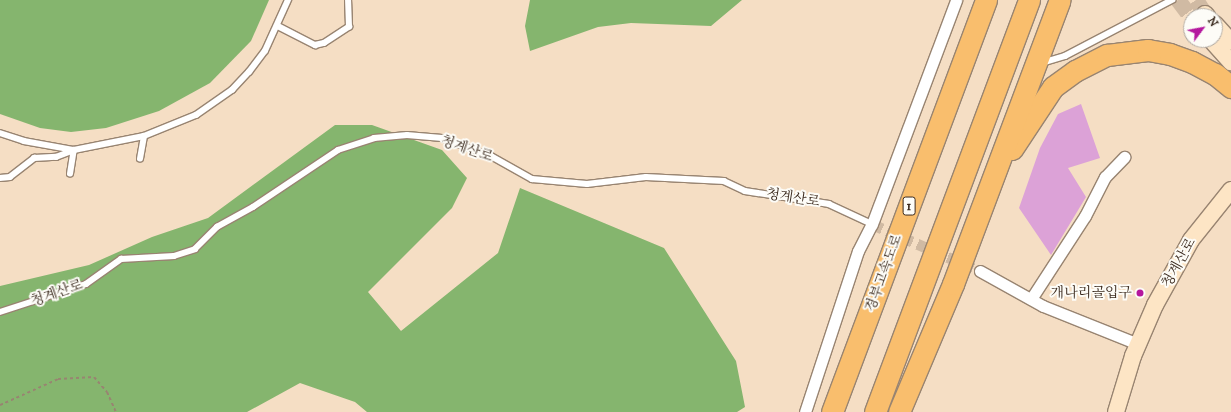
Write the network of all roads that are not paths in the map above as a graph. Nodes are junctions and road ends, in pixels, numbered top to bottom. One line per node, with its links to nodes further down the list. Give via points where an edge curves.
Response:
1 (288, 0): 8 (lane)
2 (348, 0): 8 (lane, via 349,27 324,44 315,45)
3 (956, 0): 23 (street)
4 (986, 0): 30 (highway, 경부고속도로 / 1)
5 (1029, 0): 31 (highway)
6 (1060, 0): 13 (highway)
7 (1172, 0): 13 (lane, via 1065,56)
8 (278, 26): 16 (lane, via 265,51 232,90 196,115)
9 (1223, 33): 10 (main road)
10 (1231, 42)
11 (1218, 48): 12 (main road)
12 (1231, 62)
13 (1034, 66): 24 (highway)
14 (1231, 87): 24 (highway, via 1215,74 1192,62 1148,50 1107,55 1075,71 1053,87 1008,156)
15 (0, 133): 17 (lane, via 24,141)
16 (144, 136): 17 (lane); 19 (lane)
17 (74, 150): 20 (lane); 21 (lane, via 56,157 34,158 10,177)
18 (1124, 157): 26 (street, via 1105,177 1085,216)
19 (140, 159)
20 (70, 174)
21 (0, 178)
22 (1231, 190): 28 (main road, 청계산로, via 1191,240)
23 (872, 224): 27 (lane, 청계산로, via 829,204 745,191 724,181 646,177 587,184 532,179 491,156 442,138 407,135 374,138 338,150 253,207 217,227 195,250 167,257 121,259 86,284); 29 (street, via 858,251)
24 (967, 247): 32 (highway)
25 (980, 271): 26 (street)
26 (1031, 300): 28 (street)
27 (0, 312)
28 (1138, 344): 33 (main road, 청계산로)
29 (805, 412)
30 (832, 412)
31 (875, 412)
32 (899, 412)
33 (1116, 412)

